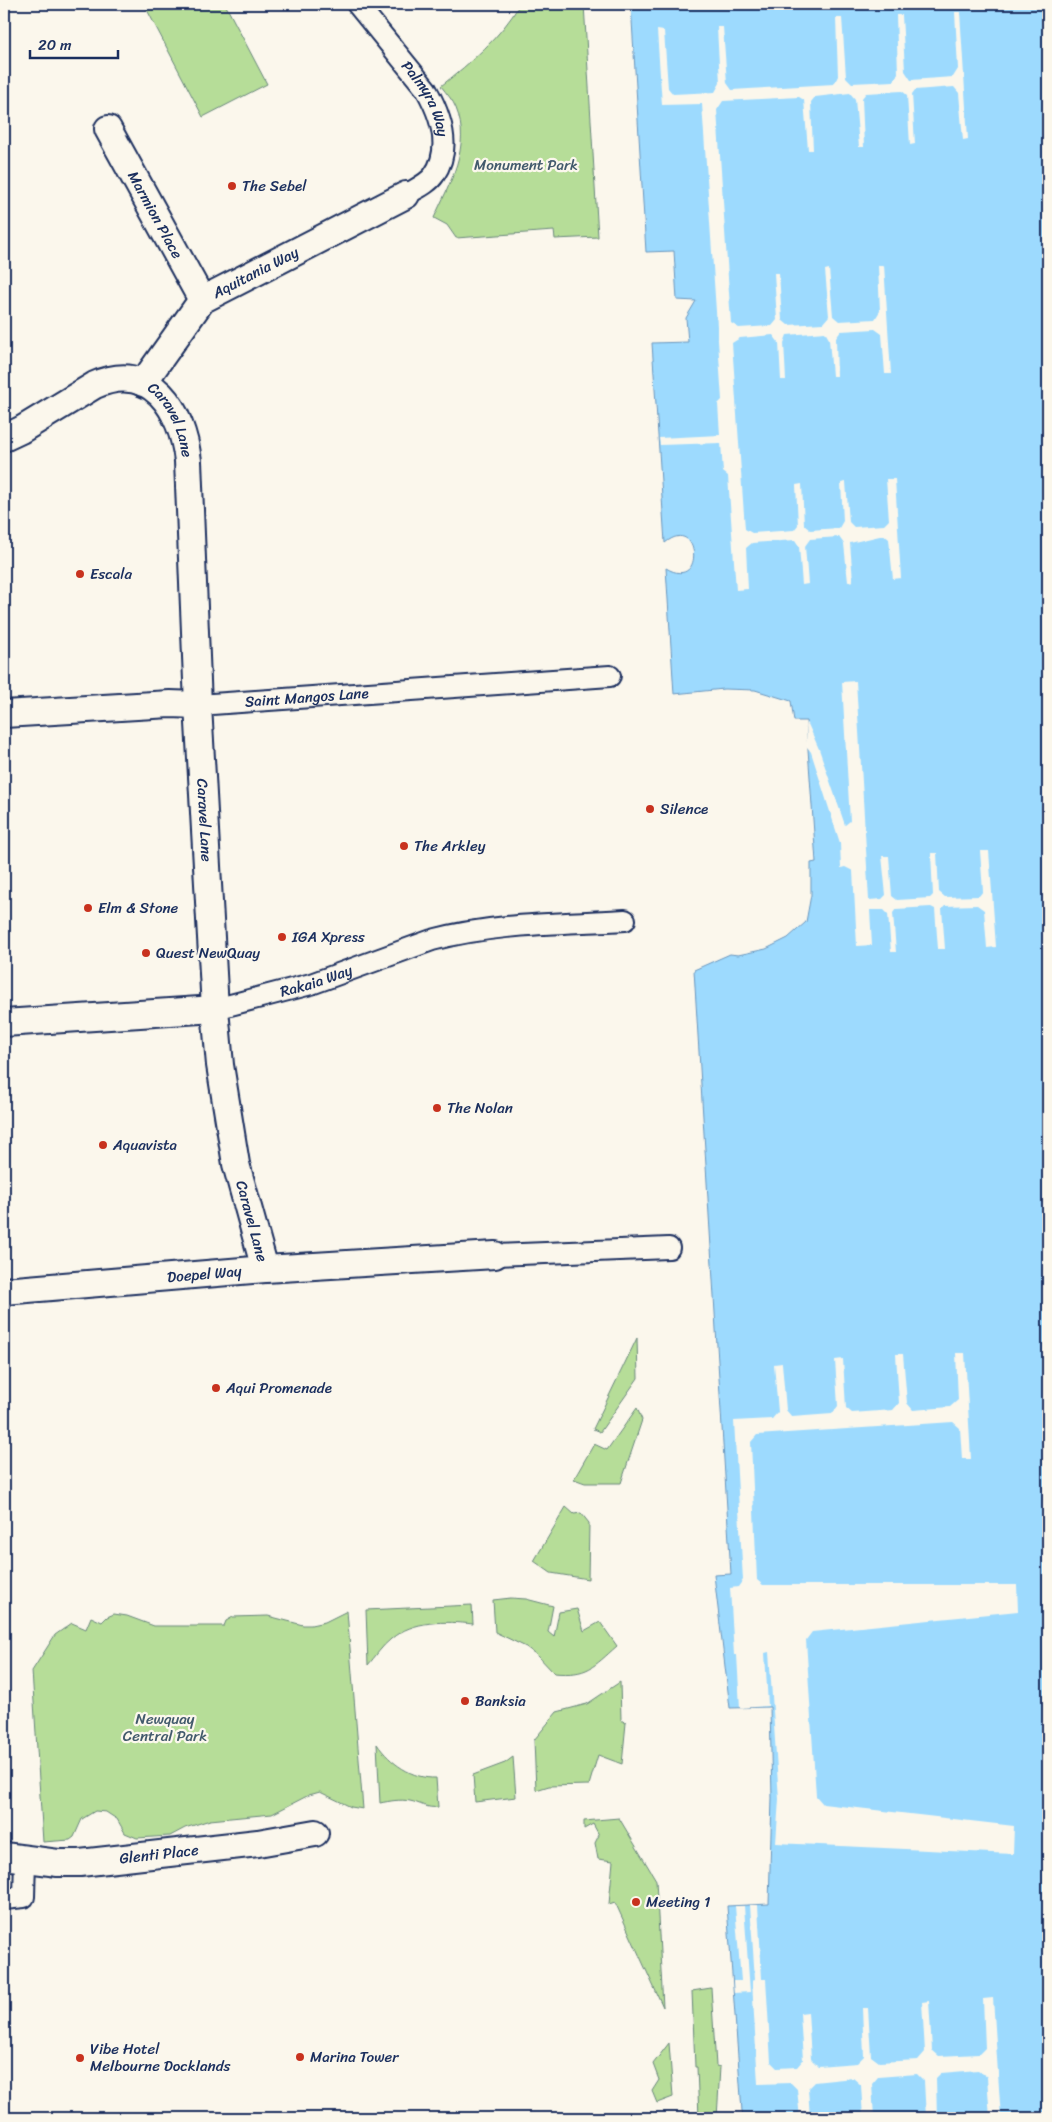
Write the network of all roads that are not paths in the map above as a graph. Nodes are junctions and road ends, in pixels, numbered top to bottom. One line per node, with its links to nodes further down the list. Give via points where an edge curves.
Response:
1 (357, 4): 3 (street, Palmyra Way, via 426,89 443,130 442,152 435,174)
2 (108, 129): 4 (street, Marmion Place)
3 (406, 195): 4 (street, Aquitania Way)
4 (202, 300): 5 (street, Aquitania Way)
5 (143, 383): 6 (street, via 123,378 105,380); 8 (street, Caravel Lane, via 158,391 172,407 187,449)
6 (4, 438)
7 (610, 676): 8 (street, Saint Mangos Lane)
8 (198, 705): 9 (street, Saint Mangos Lane); 11 (street, Caravel Lane)
9 (4, 714)
10 (625, 920): 11 (street, Rakaia Way, via 497,927 452,934 311,984)
11 (215, 1009): 12 (street, Rakaia Way); 15 (street, Caravel Lane, via 226,1113 236,1164)
12 (4, 1023)
13 (669, 1248): 14 (street)
14 (496, 1255): 15 (street, Doepel Way)
15 (265, 1269): 16 (street, Doepel Way)
16 (4, 1291)
17 (315, 1833): 18 (street, Glenti Place, via 258,1843 80,1863)
18 (14, 1858): 19 (street, via 24,1897)
19 (4, 1900)

